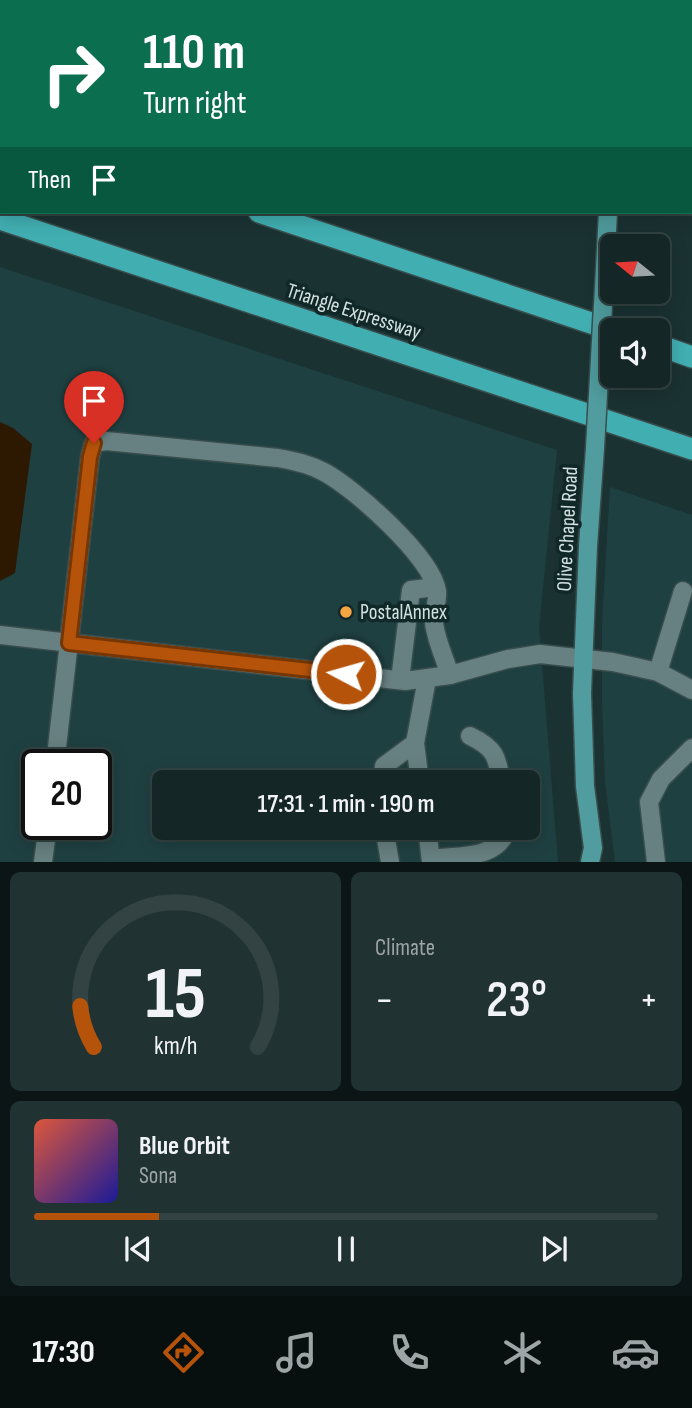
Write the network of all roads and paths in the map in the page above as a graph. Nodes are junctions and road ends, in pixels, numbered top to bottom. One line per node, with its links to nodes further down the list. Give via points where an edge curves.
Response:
1 (265, 214): 4 (highway)
2 (608, 214): 12 (main road, Olive Chapel Road, bridge)
3 (0, 219): 7 (highway, Triangle Expressway)
4 (600, 326)
5 (670, 349): 6 (highway)
6 (692, 357)
7 (692, 449)
8 (435, 587): 11 (lane, via 426,566 374,510 349,488 301,462 94,443); 14 (lane, via 434,623); 16 (lane, via 411,590)
9 (683, 591): 13 (lane)
10 (0, 635): 11 (lane)
11 (69, 643): 16 (lane); 21 (lane)
12 (583, 658): 13 (lane); 14 (lane, via 523,655); 29 (main road, Olive Chapel Road, via 585,786)
13 (658, 672): 17 (lane)
14 (450, 675): 15 (lane)
15 (428, 679): 16 (lane); 19 (lane)
16 (400, 680)
17 (692, 690)
18 (470, 736): 24 (lane, via 497,757)
19 (415, 743): 22 (lane); 23 (lane)
20 (692, 748): 33 (lane, via 661,779 649,803)
21 (57, 749)
22 (384, 770)
23 (418, 770)
24 (499, 770)
25 (46, 840): 31 (lane)
26 (386, 840): 32 (lane)
27 (428, 840): 30 (lane)
28 (504, 840): 30 (lane, via 490,852)
29 (594, 857)
30 (431, 860)
31 (43, 862)
32 (390, 862)
33 (656, 862)

